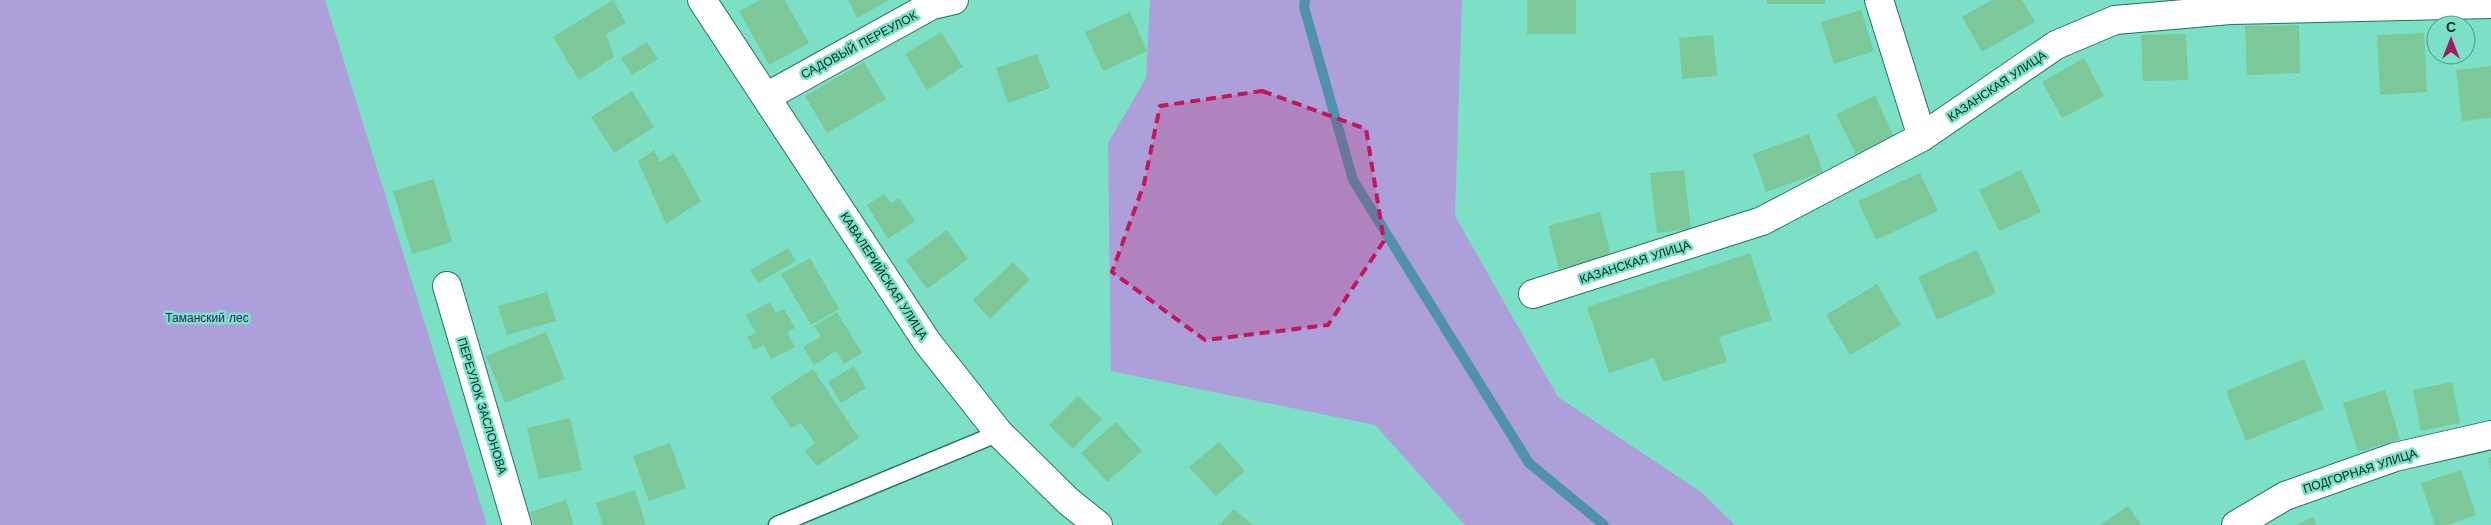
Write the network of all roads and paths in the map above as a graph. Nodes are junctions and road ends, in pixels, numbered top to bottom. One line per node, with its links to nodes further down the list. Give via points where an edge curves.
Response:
1 (702, 0): 6 (street, КАВАЛЕРИЙСКАЯ УЛИЦА)
2 (954, 0): 6 (street, САДОВЫЙ ПЕРЕУЛОК, via 932,5)
3 (1879, 0): 7 (street)
4 (2339, 4): 5 (street, КАЗАНСКАЯ УЛИЦА); 7 (street, КАЗАНСКАЯ УЛИЦА, via 2115,20 2056,46)
5 (2491, 4)
6 (766, 97): 10 (street, КАВАЛЕРИЙСКАЯ УЛИЦА, via 926,342)
7 (1922, 137): 9 (street, КАЗАНСКАЯ УЛИЦА, via 1762,222)
8 (447, 286): 12 (street, ПЕРЕУЛОК ЗАСЛОНОВА)
9 (1533, 294)
10 (999, 433): 13 (lane); 14 (street, КАВАЛЕРИЙСКАЯ УЛИЦА)
11 (2491, 435): 15 (street, ПОДГОРНАЯ УЛИЦА, via 2395,457 2358,470 2285,496)
12 (517, 525)
13 (778, 525)
14 (1098, 525)
15 (2236, 525)

